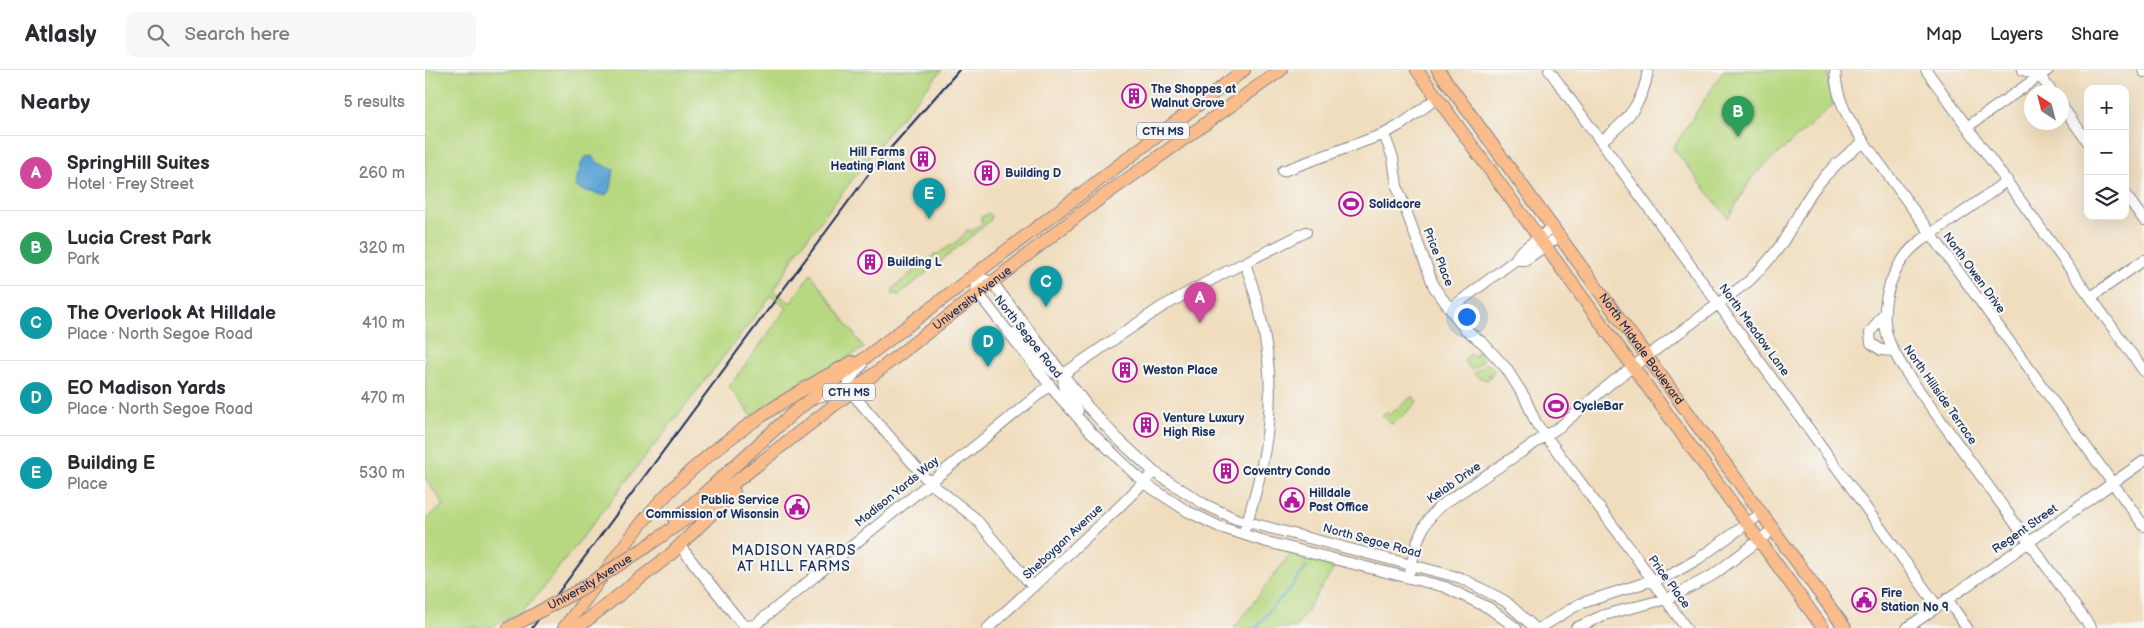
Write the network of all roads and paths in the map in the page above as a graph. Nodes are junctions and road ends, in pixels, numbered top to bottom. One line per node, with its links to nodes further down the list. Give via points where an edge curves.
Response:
1 (1244, 70): 29 (main road, University Avenue / CTH MS)
2 (1281, 70): 30 (main road, University Avenue / CTH MS, via 1123,182)
3 (1417, 70): 12 (main road, North Midvale Boulevard)
4 (1439, 70): 23 (main road, North Midvale Boulevard)
5 (1549, 70): 17 (street, North Meadow Lane)
6 (1647, 70): 17 (street, via 1644,90 1633,111)
7 (1835, 70): 18 (street, North Owen Drive, via 1840,102)
8 (1927, 70): 14 (street)
9 (2023, 70): 10 (street)
10 (2044, 73): 11 (street); 14 (street)
11 (2049, 85)
12 (1437, 98): 15 (street); 26 (main road, North Midvale Boulevard)
13 (2069, 116): 16 (street)
14 (1967, 127): 20 (street)
15 (1384, 134): 19 (street); 35 (street, Price Place, via 1393,158 1397,186 1431,281)
16 (2084, 137)
17 (1601, 141): 34 (street, North Meadow Lane)
18 (1864, 142): 25 (street, North Owen Drive); 34 (street, Kelab Drive, via 1848,153 1818,184 1767,263)
19 (1283, 171)
20 (2007, 180): 25 (street, North Hillside Terrace); 32 (street)
21 (2129, 199): 22 (street)
22 (2144, 220)
23 (1557, 231): 26 (street); 39 (main road, North Midvale Boulevard)
24 (1306, 232): 28 (street)
25 (1930, 234): 36 (street, North Hillside Terrace, via 1899,265 1889,286); 54 (street, North Owen Drive)
26 (1542, 242): 35 (street, via 1520,252 1515,260); 41 (main road, North Midvale Boulevard)
27 (2144, 260): 32 (street)
28 (1245, 262): 43 (street, via 1160,308); 57 (street, via 1265,336 1270,395 1263,468)
29 (974, 276): 30 (street, North Segoe Road); 31 (street, North Segoe Road); 33 (main road, University Avenue / CTH MS)
30 (993, 282): 31 (main road, University Avenue / CTH MS); 43 (street, North Segoe Road)
31 (978, 293): 37 (street, North Segoe Road); 45 (main road, University Avenue / CTH MS)
32 (2091, 297): 42 (street)
33 (941, 302): 40 (main road, University Avenue / CTH MS); 75 (main road, via 865,354 782,402 688,473 643,521)
34 (1720, 304): 39 (street, Kelab Drive); 72 (street, North Meadow Lane)
35 (1450, 309): 47 (street, Price Place, via 1464,328 1506,368)
36 (1885, 312): 38 (street, North Hillside Terrace, via 1886,329); 38 (street, via 1870,332 1871,343 1881,350)
37 (1005, 327): 43 (street, via 1023,340 1054,373); 44 (street, North Segoe Road)
38 (1894, 351): 64 (street, North Hillside Terrace, via 1930,407)
39 (1647, 356): 41 (street, Kelab Drive); 56 (main road, North Midvale Boulevard)
40 (867, 358): 45 (street, via 849,380); 46 (main road, University Avenue / CTH MS)
41 (1632, 368): 47 (street, Kelab Drive); 58 (main road, North Midvale Boulevard)
42 (2144, 371)
43 (1065, 374): 48 (street, via 1063,387); 51 (street, North Segoe Road, via 1101,421)
44 (1050, 385): 48 (street, North Segoe Road); 52 (street, Madison Yards Way)
45 (850, 391): 46 (street, via 839,390); 49 (main road, University Avenue / CTH MS); 52 (street)
46 (808, 402): 61 (main road, University Avenue / CTH MS, via 711,486)
47 (1546, 435): 66 (street, Kelab Drive, via 1440,506 1417,538); 68 (street, Price Place)
48 (1097, 439): 53 (street, North Segoe Road)
49 (764, 460): 61 (main road, University Avenue / CTH MS); 65 (main road)
50 (2144, 461): 54 (street, Regent Street)
51 (1154, 472): 53 (street, Sheboygan Avenue); 55 (street, North Segoe Road)
52 (929, 482): 65 (street, Madison Yards Way, via 755,624 742,624); 69 (street, via 975,518)
53 (1144, 483): 55 (street, via 1154,480 1181,496); 62 (street, North Segoe Road, via 1187,511); 69 (street, Sheboygan Avenue)
54 (2112, 483): 59 (street, North Owen Drive); 64 (street, Regent Street)
55 (1196, 499): 57 (street, North Segoe Road)
56 (1762, 513): 58 (street); 60 (main road, North Midvale Boulevard)
57 (1247, 522): 62 (street); 66 (street, North Segoe Road)
58 (1746, 524): 63 (main road, North Midvale Boulevard); 68 (street, via 1691,564)
59 (2144, 526)
60 (1774, 529): 63 (street); 84 (main road, North Midvale Boulevard)
61 (668, 530): 74 (main road, University Avenue / CTH MS, bridge, via 581,589)
62 (1243, 534): 67 (street, North Segoe Road)
63 (1758, 541): 70 (street, via 1713,575); 83 (main road, North Midvale Boulevard)
64 (2029, 542): 71 (street, Regent Street); 88 (street, North Hillside Terrace)
65 (680, 546): 76 (main road)
66 (1412, 565): 67 (street, Kelab Drive); 79 (street, North Segoe Road, via 1461,578 1482,588 1505,601)
67 (1409, 577): 78 (street, North Segoe Road, via 1463,594)
68 (1654, 582): 70 (street, Price Place); 80 (street, via 1579,604)
69 (1033, 587): 77 (street, Sheboygan Avenue)
70 (1666, 599): 81 (street, via 1612,612); 82 (street, Price Place)
71 (1947, 599): 72 (street, Regent Street); 87 (street)
72 (1937, 606): 73 (street, Regent Street)
73 (1921, 617): 85 (street, Regent Street); 86 (street, Regent Street)
74 (509, 628)
75 (564, 628)
76 (577, 628)
77 (988, 628)
78 (1516, 628)
79 (1535, 628)
80 (1540, 628)
81 (1575, 628)
82 (1686, 628)
83 (1823, 628)
84 (1845, 628)
85 (1896, 628)
86 (1907, 628)
87 (1967, 628)
88 (2091, 628)

